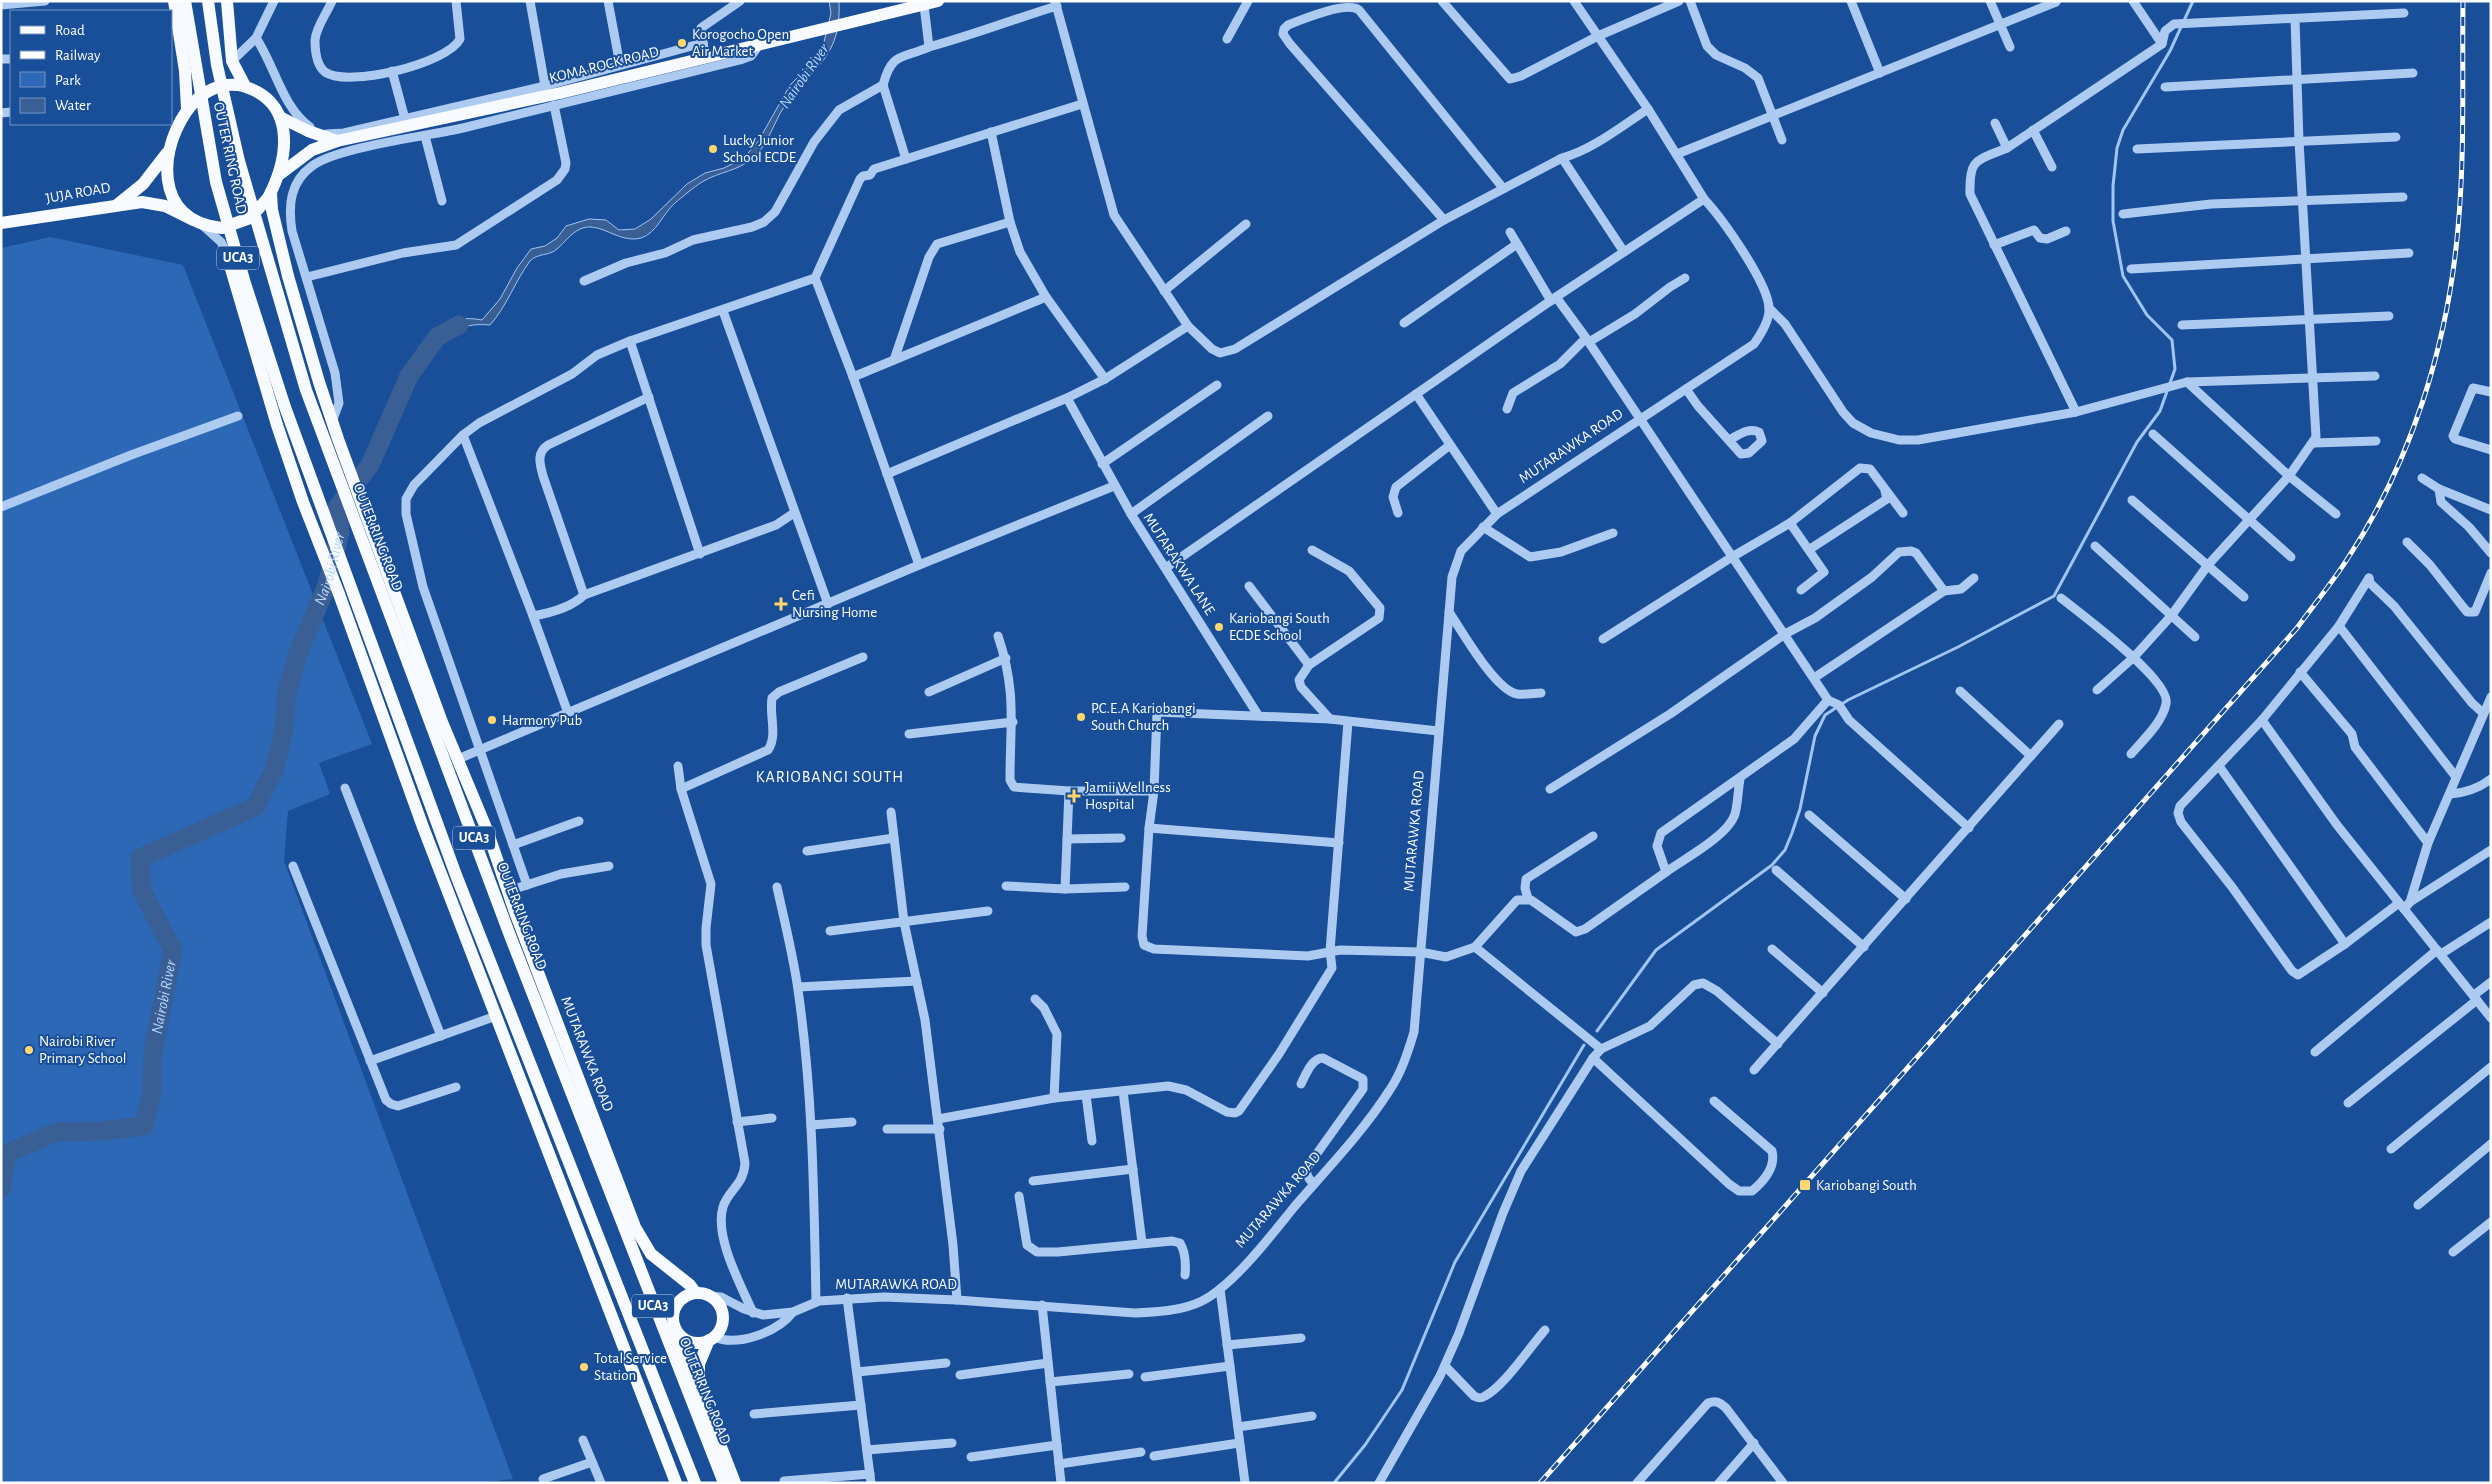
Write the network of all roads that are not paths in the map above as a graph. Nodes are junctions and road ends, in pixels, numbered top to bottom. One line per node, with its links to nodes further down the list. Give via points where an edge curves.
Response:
1 (45, 1): 23 (street)
2 (174, 1): 49 (main road, OUTER RING ROAD)
3 (185, 1): 205 (main road, OUTER RING ROAD / UCA3, via 216,182 244,280 276,380)
4 (208, 1): 170 (main road, OUTER RING ROAD / UCA3, via 217,65 239,161 306,390)
5 (227, 1): 37 (main road)
6 (274, 1): 29 (street)
7 (332, 1): 39 (street, via 315,38 317,58 324,71 349,77)
8 (456, 1): 39 (street, via 460,39 456,46 422,64)
9 (530, 1): 45 (street)
10 (608, 1): 38 (street)
11 (740, 1): 31 (street, via 703,25 700,31)
12 (938, 1): 24 (main road, KOMA ROCK ROAD)
13 (1248, 1): 30 (street)
14 (1442, 1): 28 (street, via 1510,79)
15 (1574, 1): 28 (street)
16 (1680, 1): 28 (street)
17 (1690, 1): 51 (street, via 1707,46 1716,55 1758,78)
18 (1851, 1): 40 (street)
19 (1990, 1): 27 (street)
20 (2133, 1): 32 (street)
21 (2056, 2): 27 (street)
22 (1056, 4): 34 (street, via 988,30); 47 (street)
23 (1, 5)
24 (924, 5): 33 (main road, KOMA ROCK ROAD); 34 (street)
25 (2404, 13): 26 (street)
26 (2295, 19): 32 (street, via 2174,24 2165,31); 42 (street)
27 (2000, 24): 35 (street); 40 (street)
28 (1598, 36): 50 (street)
29 (256, 38): 37 (street); 53 (street, via 289,102 300,119 312,129 332,134)
30 (1227, 39)
31 (703, 44): 36 (street); 38 (street)
32 (2162, 44): 55 (street)
33 (759, 45): 36 (main road, KOMA ROCK ROAD); 48 (street, via 746,58)
34 (929, 47): 43 (street, via 897,58 888,67)
35 (2010, 47)
36 (706, 56): 60 (main road, KOMA ROCK ROAD, via 560,93)
37 (232, 61): 44 (main road)
38 (620, 65): 45 (street)
39 (392, 72): 53 (street)
40 (1880, 73): 51 (street)
41 (2414, 73): 42 (street)
42 (2296, 80): 46 (street); 61 (street)
43 (883, 84): 67 (street); 95 (street, via 839,110 814,142 775,212 764,222 693,240)
44 (242, 86): 49 (main road, OUTER RING ROAD, bridge, via 221,85 207,91); 52 (main road, via 268,100)
45 (545, 86): 53 (street)
46 (2165, 87)
47 (1082, 104): 56 (street); 96 (street, via 1114,215)
48 (554, 105): 57 (street); 92 (street, via 566,163 557,180 456,244 403,253)
49 (190, 106): 64 (main road, OUTER RING ROAD)
50 (1648, 109): 65 (street); 66 (street, via 1610,134)
51 (1773, 115): 59 (street); 65 (street)
52 (280, 117): 60 (main road); 69 (main road, OUTER RING ROAD, via 284,145)
53 (406, 119)
54 (1995, 123): 62 (street)
55 (2033, 130): 62 (street); 68 (street)
56 (990, 132): 67 (street); 80 (street)
57 (425, 136): 75 (street); 92 (street, via 330,158 313,165 302,175 295,184 290,213 292,231)
58 (2396, 137): 61 (street)
59 (1782, 140)
60 (337, 141): 69 (main road, KOMA ROCK ROAD, via 312,150)
61 (2299, 141): 63 (street); 74 (street)
62 (2006, 148): 86 (street, via 1978,161 1969,174 1970,194)
63 (2137, 149)
64 (168, 151): 76 (main road, JUJA ROAD, via 143,184); 79 (main road, OUTER RING ROAD, via 167,184 178,206)
65 (1677, 154): 72 (street)
66 (1562, 158): 70 (street); 88 (street)
67 (906, 159): 93 (street, via 874,169 870,175 860,179)
68 (2052, 167)
69 (280, 174): 71 (main road, OUTER RING ROAD)
70 (1503, 188): 78 (street); 78 (street, via 1360,10 1342,8 1288,25 1283,34 1290,44)
71 (269, 195): 79 (main road, OUTER RING ROAD, bridge, via 250,218 222,228); 125 (main road, OUTER RING ROAD / UCA3, via 288,276)
72 (1704, 198): 88 (street); 99 (street, via 1741,249 1765,291)
73 (2404, 198): 74 (street)
74 (2302, 199): 77 (street, via 2210,204); 90 (street)
75 (442, 201)
76 (117, 204): 79 (main road, via 154,203); 81 (main road, JUJA ROAD)
77 (2123, 214)
78 (1444, 220): 105 (street, via 1229,352 1220,353 1212,349)
79 (197, 222): 87 (street, OUTER RING ROAD, via 221,242)
80 (1010, 222): 97 (street, via 1020,252); 108 (street, via 937,244 929,257)
81 (1, 223)
82 (1246, 224): 96 (street)
83 (2066, 231): 86 (street, via 2047,239 2040,238 2034,230)
84 (1510, 232): 85 (street)
85 (1517, 244): 98 (street); 103 (street)
86 (1994, 245): 121 (street)
87 (226, 252): 206 (main road, OUTER RING ROAD / UCA3, via 277,425)
88 (1624, 252): 98 (street)
89 (2409, 253): 90 (street)
90 (2305, 258): 91 (street); 102 (street)
91 (2131, 269)
92 (307, 277): 125 (street, via 339,395)
93 (816, 278): 100 (street); 110 (street)
94 (1685, 278): 106 (street, via 1635,314)
95 (584, 281)
96 (1164, 291): 105 (street)
97 (1046, 297): 108 (street); 111 (street)
98 (1553, 299): 106 (street); 117 (street)
99 (1769, 308): 115 (street, MUTARAWKA ROAD, via 1754,344); 121 (street, via 1785,324 1843,412 1853,423 1871,433 1899,440 1918,440)
100 (723, 311): 107 (street); 143 (street)
101 (2389, 316): 102 (street)
102 (2309, 320): 104 (street); 112 (street)
103 (1404, 323)
104 (2182, 325)
105 (1188, 326): 111 (street)
106 (1587, 340): 120 (street, via 1560,364 1513,393); 124 (street)
107 (630, 341): 118 (street); 127 (street, via 597,354 572,374)
108 (894, 360): 110 (street)
109 (2375, 376): 112 (street)
110 (853, 377): 134 (street)
111 (1105, 379): 119 (street)
112 (2312, 379): 113 (street); 130 (street, via 2317,430)
113 (2187, 382): 121 (street); 135 (street)
114 (1217, 385): 133 (street)
115 (1686, 389): 124 (street, MUTARAWKA ROAD); 128 (street)
116 (2491, 392): 132 (street, via 2473,388 2453,436)
117 (1416, 394): 131 (street); 164 (street)
118 (649, 397): 158 (street); 171 (street, via 548,445 541,452 541,468)
119 (1067, 398): 133 (street, MUTARAKWA LANE); 134 (street)
120 (1506, 409)
121 (2076, 412)
122 (238, 416): 141 (street)
123 (1268, 416): 146 (street)
124 (1640, 419): 147 (street, MUTARAWKA ROAD); 160 (street)
125 (332, 422): 159 (main road, OUTER RING ROAD / UCA3)
126 (2153, 434): 149 (street)
127 (463, 435): 176 (street); 207 (street, via 414,485 406,499 406,514 423,587)
128 (1729, 440)
129 (2376, 441): 130 (street)
130 (2314, 444): 135 (street)
131 (1450, 445): 144 (street, via 1396,487 1393,497); 147 (street)
132 (2491, 450)
133 (1102, 464): 137 (street, MUTARAKWA LANE)
134 (887, 474): 162 (street)
135 (2289, 476): 148 (street); 149 (street)
136 (2422, 478): 139 (street)
137 (1114, 486): 146 (street, MUTARAKWA LANE); 162 (street)
138 (1884, 488): 145 (street); 150 (street, via 1870,470 1860,468); 155 (street, via 1887,499)
139 (2439, 489): 142 (street); 157 (street, via 2441,502)
140 (2132, 500): 163 (street)
141 (1, 507)
142 (2491, 510)
143 (794, 513): 158 (street, via 776,525); 174 (street)
144 (1398, 513)
145 (1903, 513)
146 (1131, 514): 164 (street, MUTARAKWA LANE)
147 (1497, 514): 151 (street, MUTARAWKA ROAD)
148 (2336, 514)
149 (2249, 520): 161 (street); 163 (street)
150 (1790, 523): 155 (street); 160 (street)
151 (1483, 526): 152 (street, via 1530,557 1561,552); 175 (street, MUTARAWKA ROAD, via 1461,551 1454,568)
152 (1613, 533)
153 (2406, 542): 165 (street, via 2430,565 2467,612 2475,612)
154 (2095, 546): 177 (street)
155 (1810, 549): 168 (street, via 1824,572)
156 (1312, 550): 186 (street, via 1354,575 1380,608 1381,614 1374,622)
157 (2491, 553)
158 (700, 554): 171 (street)
159 (383, 556): 170 (main road); 210 (main road, OUTER RING ROAD / UCA3)
160 (1732, 557): 179 (street); 182 (street)
161 (2290, 557)
162 (919, 565): 174 (street)
163 (2208, 565): 172 (street); 177 (street)
164 (1167, 567): 197 (street, MUTARAKWA LANE)
165 (2491, 573)
166 (1974, 578): 169 (street, via 1961,589)
167 (1249, 586): 186 (street)
168 (1801, 590)
169 (1944, 591): 179 (street, via 1916,553 1905,550 1815,618); 188 (street)
170 (382, 594): 234 (main road, OUTER RING ROAD / UCA3)
171 (584, 596): 176 (street, via 560,609)
172 (2244, 597)
173 (2061, 598): 184 (street)
174 (828, 604): 196 (street)
175 (1449, 612): 192 (street, via 1505,688 1518,694); 203 (street, MUTARAWKA ROAD)
176 (533, 616): 196 (street)
177 (2171, 616): 181 (street); 184 (street)
178 (2340, 626): 187 (street); 195 (street, via 2369,578 2472,703); 213 (street)
179 (1785, 634): 188 (street); 218 (street, via 1670,714)
180 (998, 636): 185 (street)
181 (2196, 637)
182 (1603, 639)
183 (863, 657): 217 (street, via 779,692 772,698 774,737 768,750)
184 (2134, 657): 189 (street); 208 (street, via 2165,691 2167,698 2160,718)
185 (1006, 658): 191 (street); 200 (street, via 1012,687)
186 (1308, 665): 198 (street, via 1299,683)
187 (2300, 672): 199 (street); 232 (street, via 2352,734 2355,747)
188 (1814, 678): 194 (street)
189 (2097, 690)
190 (1960, 691): 209 (street)
191 (929, 692)
192 (1540, 693)
193 (2491, 697): 195 (street)
194 (1828, 700): 214 (street, via 1794,740); 226 (street, via 1839,705 1849,720)
195 (2487, 708): 213 (street)
196 (568, 712): 207 (street)
197 (1258, 715): 198 (street); 219 (street, via 1158,712)
198 (1330, 719): 201 (street)
199 (2262, 720): 212 (street); 249 (street, via 2337,825)
200 (1013, 722): 204 (street); 220 (street, via 1012,783 1018,788)
201 (1348, 722): 203 (street); 231 (street)
202 (2059, 724): 209 (street)
203 (1438, 732): 259 (street, MUTARAWKA ROAD)
204 (909, 734)
205 (408, 743): 206 (main road); 347 (main road, OUTER RING ROAD / UCA3, via 558,1138)
206 (394, 749): 267 (main road, OUTER RING ROAD / UCA3)
207 (479, 750): 210 (street); 233 (street)
208 (2132, 754)
209 (2031, 756): 226 (street)
210 (458, 759): 246 (main road, OUTER RING ROAD / UCA3)
211 (678, 766): 217 (street)
212 (2219, 766): 254 (street); 254 (street, via 2180,806 2181,822 2292,971 2303,974)
213 (2456, 777): 221 (street)
214 (1740, 779): 240 (street, via 1735,815 1729,825); 240 (street, via 1661,833 1657,846)
215 (2491, 779): 221 (street, via 2463,794)
216 (345, 788): 269 (street)
217 (681, 788): 286 (street, via 711,884 706,945)
218 (1550, 789)
219 (1154, 791): 220 (street); 225 (street)
220 (1069, 792): 230 (street)
221 (2450, 794): 232 (street)
222 (891, 812): 228 (street)
223 (1810, 815): 248 (street)
224 (579, 821): 233 (street)
225 (1149, 828): 231 (street); 258 (street, via 1144,945 1154,949 1308,956)
226 (1969, 828): 248 (street)
227 (1593, 836): 247 (street, via 1526,879)
228 (894, 838): 236 (street); 251 (street)
229 (1121, 838): 230 (street)
230 (1067, 839): 245 (street)
231 (1339, 843): 258 (street)
232 (2428, 844): 249 (street)
233 (513, 845): 241 (street)
234 (479, 850): 246 (main road); 348 (main road, OUTER RING ROAD / UCA3)
235 (2491, 850): 249 (street)
236 (807, 851)
237 (293, 866): 274 (street)
238 (609, 866): 241 (street, via 561,874)
239 (1776, 870): 256 (street)
240 (1666, 872): 247 (street, via 1576,932)
241 (527, 885): 246 (street)
242 (777, 886): 263 (street)
243 (1006, 886): 245 (street)
244 (1125, 887): 245 (street)
245 (1065, 889)
246 (508, 891): 304 (main road, MUTARAWKA ROAD / UCA3, via 635,1227 651,1254)
247 (1528, 899): 255 (street, via 1518,900)
248 (1906, 899): 256 (street)
249 (2404, 905): 254 (street); 260 (street)
250 (988, 911): 251 (street)
251 (904, 922): 253 (street); 261 (street)
252 (2491, 922): 260 (street)
253 (830, 931)
254 (2345, 944)
255 (1475, 947): 259 (street, via 1446,956); 271 (street)
256 (1864, 947): 264 (street)
257 (1772, 949): 264 (street)
258 (1330, 950): 259 (street); 279 (street, via 1332,968 1239,1111 1227,1112 1177,1087)
259 (1420, 952): 296 (street, MUTARAWKA ROAD, via 1414,1032 1402,1067 1371,1118)
260 (2439, 952): 265 (street); 272 (street)
261 (917, 981): 263 (street); 285 (street)
262 (2491, 982): 265 (street)
263 (798, 987): 288 (street)
264 (1823, 992): 270 (street)
265 (2476, 997): 268 (street); 283 (street)
266 (1035, 999): 281 (street, via 1044,1008 1057,1034)
267 (496, 1016): 269 (street); 346 (main road, OUTER RING ROAD / UCA3)
268 (2491, 1018)
269 (441, 1036): 274 (street)
270 (1778, 1044): 271 (street, via 1717,991 1698,983 1650,1026); 276 (street)
271 (1601, 1049): 273 (street)
272 (2315, 1052)
273 (1593, 1058): 282 (street, via 1730,1184 1739,1191 1752,1191 1772,1168 1772,1151); 320 (street, via 1510,1193)
274 (370, 1062): 278 (street, via 390,1104 398,1106)
275 (2491, 1067): 293 (street)
276 (1754, 1070)
277 (1301, 1084): 296 (street, via 1319,1058 1363,1079 1363,1089 1308,1166 1308,1178)
278 (456, 1088)
279 (1123, 1091): 280 (street); 294 (street)
280 (1086, 1095): 281 (street); 291 (street)
281 (1054, 1098): 285 (street)
282 (1714, 1101)
283 (2348, 1103)
284 (772, 1118): 286 (street)
285 (938, 1119): 290 (street)
286 (737, 1122): 311 (street, via 744,1170 740,1183 723,1207 722,1241)
287 (852, 1122): 288 (street)
288 (811, 1125): 308 (street)
289 (887, 1129): 290 (street)
290 (940, 1129): 307 (street)
291 (1092, 1141)
292 (2491, 1144): 298 (street)
293 (2390, 1149)
294 (1133, 1169): 295 (street); 300 (street)
295 (1033, 1180)
296 (1314, 1184): 303 (street, MUTARAWKA ROAD)
297 (1019, 1196): 300 (street, via 1027,1245 1037,1252)
298 (2418, 1205)
299 (2491, 1222): 301 (street)
300 (1142, 1243): 302 (street, via 1160,1240 1180,1243)
301 (2453, 1252)
302 (1185, 1275)
303 (1220, 1289): 309 (street, MUTARAWKA ROAD, via 1202,1301 1152,1313); 316 (street)
304 (696, 1293): 305 (main road); 312 (main road, OUTER RING ROAD, via 679,1302 673,1313)
305 (709, 1296): 311 (street, MUTARAWKA ROAD, via 721,1297); 315 (main road, OUTER RING ROAD, via 722,1312 722,1326)
306 (847, 1298): 307 (street, MUTARAWKA ROAD); 308 (street, MUTARAWKA ROAD); 321 (street)
307 (957, 1300): 309 (street, MUTARAWKA ROAD)
308 (816, 1302): 310 (street, MUTARAWKA ROAD)
309 (1042, 1305): 318 (street)
310 (792, 1312): 311 (street, MUTARAWKA ROAD); 315 (street, via 780,1325 756,1334 729,1341)
311 (753, 1313)
312 (674, 1326): 315 (main road, OUTER RING ROAD, via 684,1339 701,1343); 326 (main road, OUTER RING ROAD / UCA3)
313 (1545, 1330): 320 (street, via 1495,1388 1480,1398 1474,1396)
314 (1301, 1338): 316 (street)
315 (712, 1339): 326 (main road, UCA3, via 699,1364)
316 (1227, 1345): 319 (street)
317 (946, 1363): 321 (street)
318 (1048, 1363): 323 (street); 325 (street)
319 (1230, 1366): 324 (street); 330 (street)
320 (1445, 1366): 352 (street)
321 (857, 1372): 327 (street)
322 (1129, 1374): 325 (street)
323 (960, 1376)
324 (1146, 1377)
325 (1050, 1382): 335 (street)
326 (700, 1395): 349 (main road, OUTER RING ROAD / UCA3)
327 (861, 1405): 328 (street); 336 (street)
328 (754, 1414)
329 (1312, 1416): 330 (street)
330 (1238, 1427): 333 (street)
331 (583, 1440): 340 (street)
332 (952, 1443): 336 (street)
333 (1240, 1443): 338 (street); 351 (street)
334 (1754, 1443): 353 (street, via 1726,1408 1713,1401); 354 (street); 355 (street)
335 (1057, 1445): 339 (street); 341 (street)
336 (867, 1450): 343 (street)
337 (1141, 1452): 341 (street)
338 (1154, 1456)
339 (971, 1457)
340 (592, 1462): 342 (street); 345 (street)
341 (1059, 1464): 350 (street)
342 (543, 1479)
343 (870, 1479): 344 (street)
344 (784, 1482)
345 (601, 1483)
346 (676, 1483)
347 (695, 1483)
348 (724, 1483)
349 (735, 1483)
350 (1061, 1483)
351 (1245, 1483)
352 (1379, 1483)
353 (1637, 1483)
354 (1719, 1483)
355 (1783, 1483)

